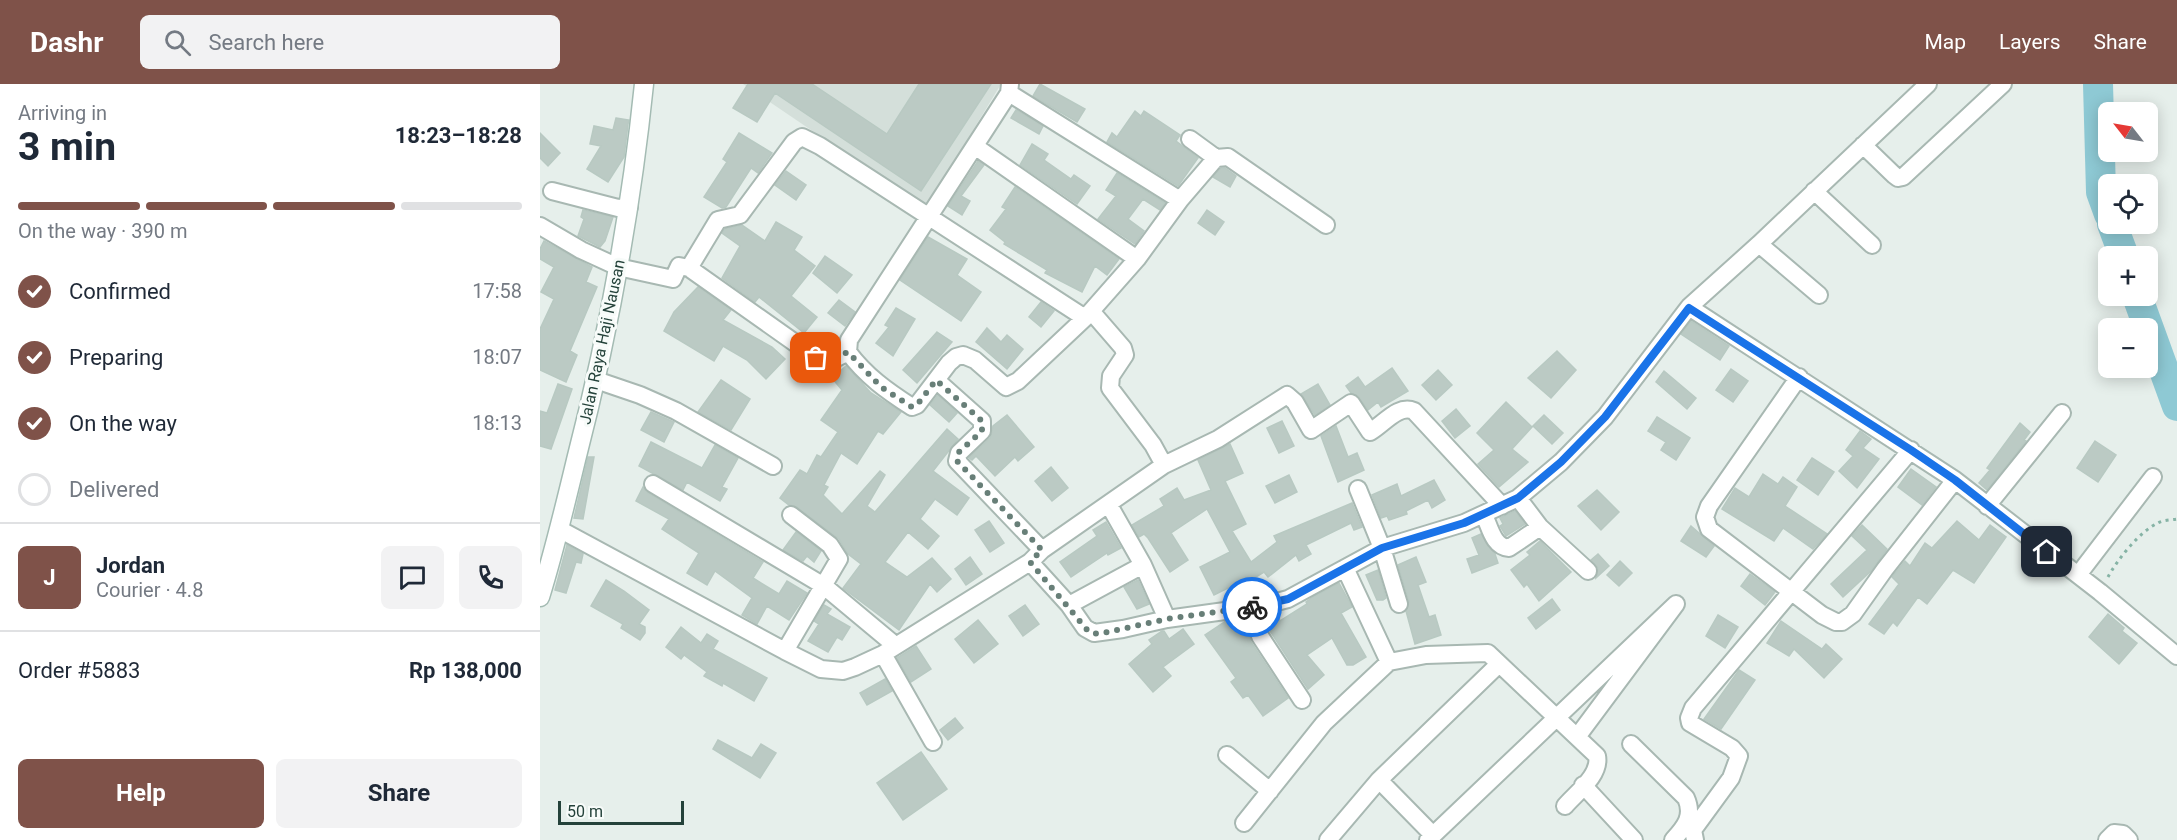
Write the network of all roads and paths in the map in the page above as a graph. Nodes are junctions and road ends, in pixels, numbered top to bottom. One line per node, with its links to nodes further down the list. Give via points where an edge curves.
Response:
1 (644, 84): 12 (street, Jalan Raya Haji Nausan)
2 (1928, 84): 6 (street)
3 (2003, 84): 6 (street, via 1903,177 1894,175)
4 (1010, 89): 7 (street); 11 (street)
5 (1190, 139): 8 (street)
6 (1863, 145): 10 (street)
7 (976, 147): 13 (street); 18 (street)
8 (1216, 158): 11 (street); 14 (street, via 1228,157)
9 (552, 191): 12 (street, via 618,208)
10 (1814, 191): 16 (street); 17 (street)
11 (1180, 200): 18 (street)
12 (629, 207): 19 (street, Jalan Raya Haji Nausan)
13 (928, 219): 20 (street, via 801,137 740,215 718,220); 23 (street); 24 (street, via 853,333)
14 (1326, 225)
15 (542, 230): 19 (street)
16 (1759, 244): 21 (street); 22 (street)
17 (1872, 244)
18 (1137, 259): 23 (street)
19 (618, 267): 20 (street, via 673,279 680,266); 26 (street, Jalan Raya Haji Nausan)
20 (689, 268): 24 (street, via 822,362)
21 (1819, 295)
22 (1689, 308): 25 (street); 36 (street, via 1605,417)
23 (1088, 314): 27 (street, via 1012,385 1000,384 975,360 963,355 956,357); 30 (street, via 1123,348 1125,355 1111,376 1110,388)
24 (848, 352): 27 (street, via 881,387 912,407)
25 (1799, 377): 29 (street); 52 (street, via 1705,517 1709,529)
26 (596, 380): 31 (street, via 676,411); 44 (street, Jalan Raya Haji Nausan)
27 (936, 380): 46 (street, via 982,421 982,431 958,453 957,461)
28 (2062, 413): 39 (street)
29 (1911, 450): 33 (street); 52 (street)
30 (1164, 465): 37 (street); 38 (street, via 1218,439 1287,396 1311,430 1351,403 1370,432 1406,408 1414,411)
31 (773, 466)
32 (2153, 477): 50 (street)
33 (1955, 480): 39 (street); 52 (street, via 1848,619 1828,619)
34 (653, 484): 51 (street)
35 (1358, 489): 45 (street)
36 (1518, 498): 38 (street); 43 (street)
37 (1109, 505): 46 (street); 47 (street)
38 (1502, 506): 40 (street)
39 (1988, 506): 50 (street)
40 (1484, 514): 43 (street, via 1496,542 1503,548); 45 (street)
41 (791, 515): 51 (street, via 838,556)
42 (2177, 519): 53 (path, via 2157,523 2132,544 2113,567)
43 (1540, 527): 49 (street)
44 (559, 529): 54 (street, Jalan Raya Haji Nausan); 60 (street)
45 (1382, 548): 48 (street); 56 (street)
46 (1036, 556): 55 (street); 59 (street)
47 (1143, 565): 55 (street); 58 (street)
48 (1345, 568): 57 (street, via 1288,599); 62 (street)
49 (1588, 571)
50 (2078, 575): 53 (street)
51 (824, 586): 59 (street); 60 (street)
52 (1791, 592): 79 (street, via 1691,713 1690,723 1739,756 1731,778 1693,830)
53 (2100, 592): 61 (street)
54 (540, 597)
55 (1068, 604): 58 (street, via 1085,628 1094,633)
56 (1399, 604)
57 (1251, 607): 58 (street); 64 (street, via 1260,636)
58 (1167, 619)
59 (890, 650): 60 (street, via 843,671 831,672); 67 (street)
60 (785, 651)
61 (2177, 656)
62 (1389, 662): 63 (street, via 1426,655 1488,653); 72 (street, via 1324,723)
63 (1499, 664): 65 (street); 70 (street)
64 (1302, 700)
65 (1557, 718): 66 (street); 66 (street, via 1676,604); 75 (street)
66 (1577, 737): 71 (street, via 1597,756 1598,762)
67 (933, 742)
68 (1631, 744): 78 (street, via 1688,802 1686,823)
69 (1227, 755): 72 (street)
70 (1379, 780): 75 (street); 76 (street)
71 (1583, 785): 73 (street); 77 (street)
72 (1270, 791): 74 (street)
73 (1564, 806)
74 (1244, 823)
75 (1430, 837)
76 (1328, 840)
77 (1634, 840)
78 (1673, 840)
79 (1695, 840)
80 (2107, 840): 81 (street, via 2119,833)
81 (2128, 840)

